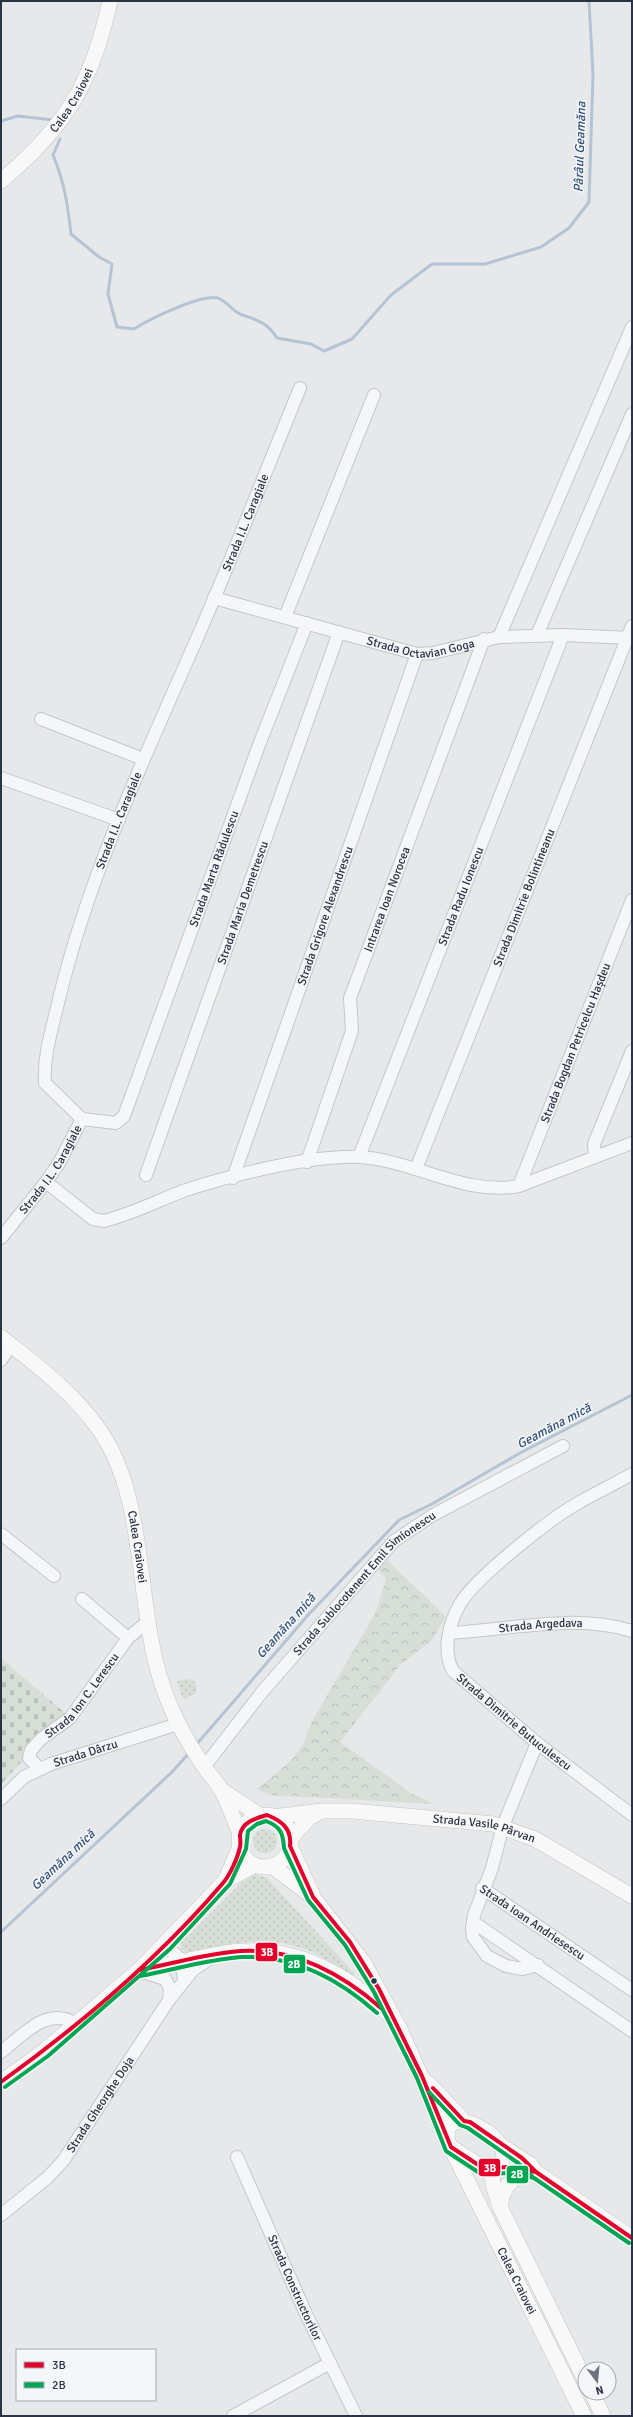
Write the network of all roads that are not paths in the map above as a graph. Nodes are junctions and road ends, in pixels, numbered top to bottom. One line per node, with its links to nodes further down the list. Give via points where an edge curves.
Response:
1 (110, 1): 2 (main road, Calea Craiovei, via 97,53 80,91 44,140)
2 (1, 181)
3 (632, 327): 14 (street)
4 (300, 388): 7 (street, Strada I.L. Caragiale)
5 (374, 395): 8 (street)
6 (632, 414): 12 (street)
7 (214, 598): 8 (street, Strada Octavian Goga); 19 (street, Strada I.L. Caragiale)
8 (285, 617): 9 (street, Strada Octavian Goga)
9 (307, 623): 11 (street, Strada Octavian Goga); 24 (street, Strada Marta Rădulescu, via 259,745 124,1116 116,1123)
10 (632, 626): 15 (street, Strada Dimitrie Bolintineanu)
11 (339, 632): 17 (street, Strada Octavian Goga); 30 (street, Strada Maria Demetrescu)
12 (537, 635): 13 (street, Strada Octavian Goga); 14 (street, Strada Octavian Goga)
13 (563, 635): 15 (street, Strada Octavian Goga); 26 (street, Strada Radu Ionescu)
14 (499, 637): 16 (street, Strada Octavian Goga)
15 (629, 638): 29 (street, Strada Dimitrie Bolintineanu)
16 (484, 639): 17 (street, Strada Octavian Goga, via 433,653); 28 (street, Intrarea Ioan Norocea, via 350,998 352,1031)
17 (417, 654): 31 (street, Strada Grigore Alexandrescu)
18 (41, 719): 19 (street)
19 (143, 759): 21 (street, Strada I.L. Caragiale)
20 (1, 778): 21 (street)
21 (119, 820): 24 (street, Strada I.L. Caragiale, via 78,924 44,1072 45,1083)
22 (632, 900): 33 (street, Strada Bogdan Petricelcu Hașdeu)
23 (632, 1051): 27 (street, via 594,1144)
24 (82, 1119): 32 (street, Strada I.L. Caragiale)
25 (632, 1143): 27 (street)
26 (359, 1157): 28 (street); 29 (street)
27 (594, 1157): 33 (street)
28 (307, 1162): 31 (street)
29 (416, 1169): 33 (street, via 474,1186 499,1190)
30 (146, 1175)
31 (233, 1178): 32 (street, via 187,1190 104,1221 93,1219)
32 (46, 1182): 34 (street, Strada I.L. Caragiale)
33 (519, 1186)
34 (1, 1238)
35 (6, 1341): 36 (street); 42 (main road, Calea Craiovei, via 69,1392 99,1429 110,1449 132,1509)
36 (1, 1360)
37 (563, 1446): 48 (street, Strada Sublocotenent Emil Simionescu, via 433,1514 394,1541)
38 (632, 1474): 44 (street, Strada Dimitrie Butuculescu, via 577,1504 494,1568 460,1604)
39 (1, 1534): 40 (street)
40 (54, 1576)
41 (82, 1599): 45 (street)
42 (146, 1622): 45 (street, Strada Ion C. Lerescu); 46 (main road, Calea Craiovei, via 162,1686)
43 (632, 1631): 44 (street, Strada Argedava, via 573,1622)
44 (449, 1633): 47 (street, Strada Dimitrie Butuculescu, via 447,1653 453,1671)
45 (128, 1638): 49 (street, Strada Ion C. Lerescu, via 70,1718 40,1739 31,1750 29,1758)
46 (178, 1724): 48 (main road, Calea Craiovei); 49 (street, Strada Dârzu)
47 (537, 1743): 53 (street, Strada Dimitrie Butuculescu); 55 (street, Strada ioan Andriesescu)
48 (202, 1764): 50 (main road, Calea Craiovei)
49 (40, 1769): 51 (street, Strada Dârzu, via 24,1777)
50 (220, 1789): 54 (main road); 56 (main road)
51 (1, 1799)
52 (321, 1811): 54 (main road, Strada Vasile Pârvan); 55 (main road, Strada Vasile Pârvan, via 352,1811 483,1822); 57 (main road, via 309,1818)
53 (632, 1815)
54 (267, 1816): 56 (main road, via 248,1822); 57 (main road, via 285,1825)
55 (503, 1826): 61 (street, Strada ioan Andriesescu, via 492,1868); 62 (main road, Strada Vasile Pârvan, via 541,1842)
56 (240, 1840): 58 (main road, via 248,1861); 60 (main road)
57 (290, 1842): 59 (main road, via 284,1859); 63 (main road)
58 (256, 1865): 59 (main road); 60 (main road)
59 (272, 1866): 63 (main road)
60 (225, 1881): 65 (main road)
61 (482, 1888): 64 (street); 71 (street, Strada ioan Andriesescu)
62 (632, 1896)
63 (313, 1897): 74 (main road, Calea Craiovei, via 364,1963)
64 (473, 1922): 68 (street); 68 (street, via 473,1937 487,1956 506,1966 523,1969)
65 (166, 1945): 67 (street); 69 (main road)
66 (212, 1956): 67 (main road); 70 (street, Strada Gheorghe Doja, via 196,1967); 74 (main road, via 256,1951 282,1953 305,1960 337,1973 353,1983)
67 (182, 1963): 69 (main road); 70 (street)
68 (538, 1965): 75 (street)
69 (139, 1970): 72 (street, via 165,1979 170,1988); 73 (main road)
70 (184, 1981): 72 (street, Strada Gheorghe Doja)
71 (632, 1990)
72 (170, 2000): 86 (street, Strada Gheorghe Doja, via 63,2161 47,2178)
73 (76, 2024): 76 (street, via 66,2017 42,2020); 78 (main road)
74 (399, 2027): 77 (main road, Calea Craiovei)
75 (632, 2031)
76 (1, 2052)
77 (422, 2076): 79 (main road, Calea Craiovei); 80 (main road, Calea Craiovei)
78 (1, 2082)
79 (464, 2121): 80 (main road, via 452,2124); 81 (main road, Calea Craiovei, via 470,2122)
80 (449, 2141): 83 (main road, via 483,2168); 93 (main road, Calea Craiovei)
81 (502, 2146): 83 (main road, via 504,2154); 84 (main road, Calea Craiovei, via 531,2165)
82 (237, 2157): 88 (street, Strada Constructorilor)
83 (495, 2168): 84 (main road, via 513,2167); 85 (main road, Calea Craiovei, via 493,2185)
84 (533, 2172): 85 (main road, via 520,2176 508,2184); 87 (main road)
85 (500, 2207): 89 (main road, Calea Craiovei)
86 (1, 2215)
87 (632, 2238)
88 (330, 2363): 91 (street); 92 (street, Strada Constructorilor)
89 (577, 2364)
90 (596, 2401): 94 (main road)
91 (233, 2416)
92 (356, 2416)
93 (584, 2416)
94 (603, 2416)

